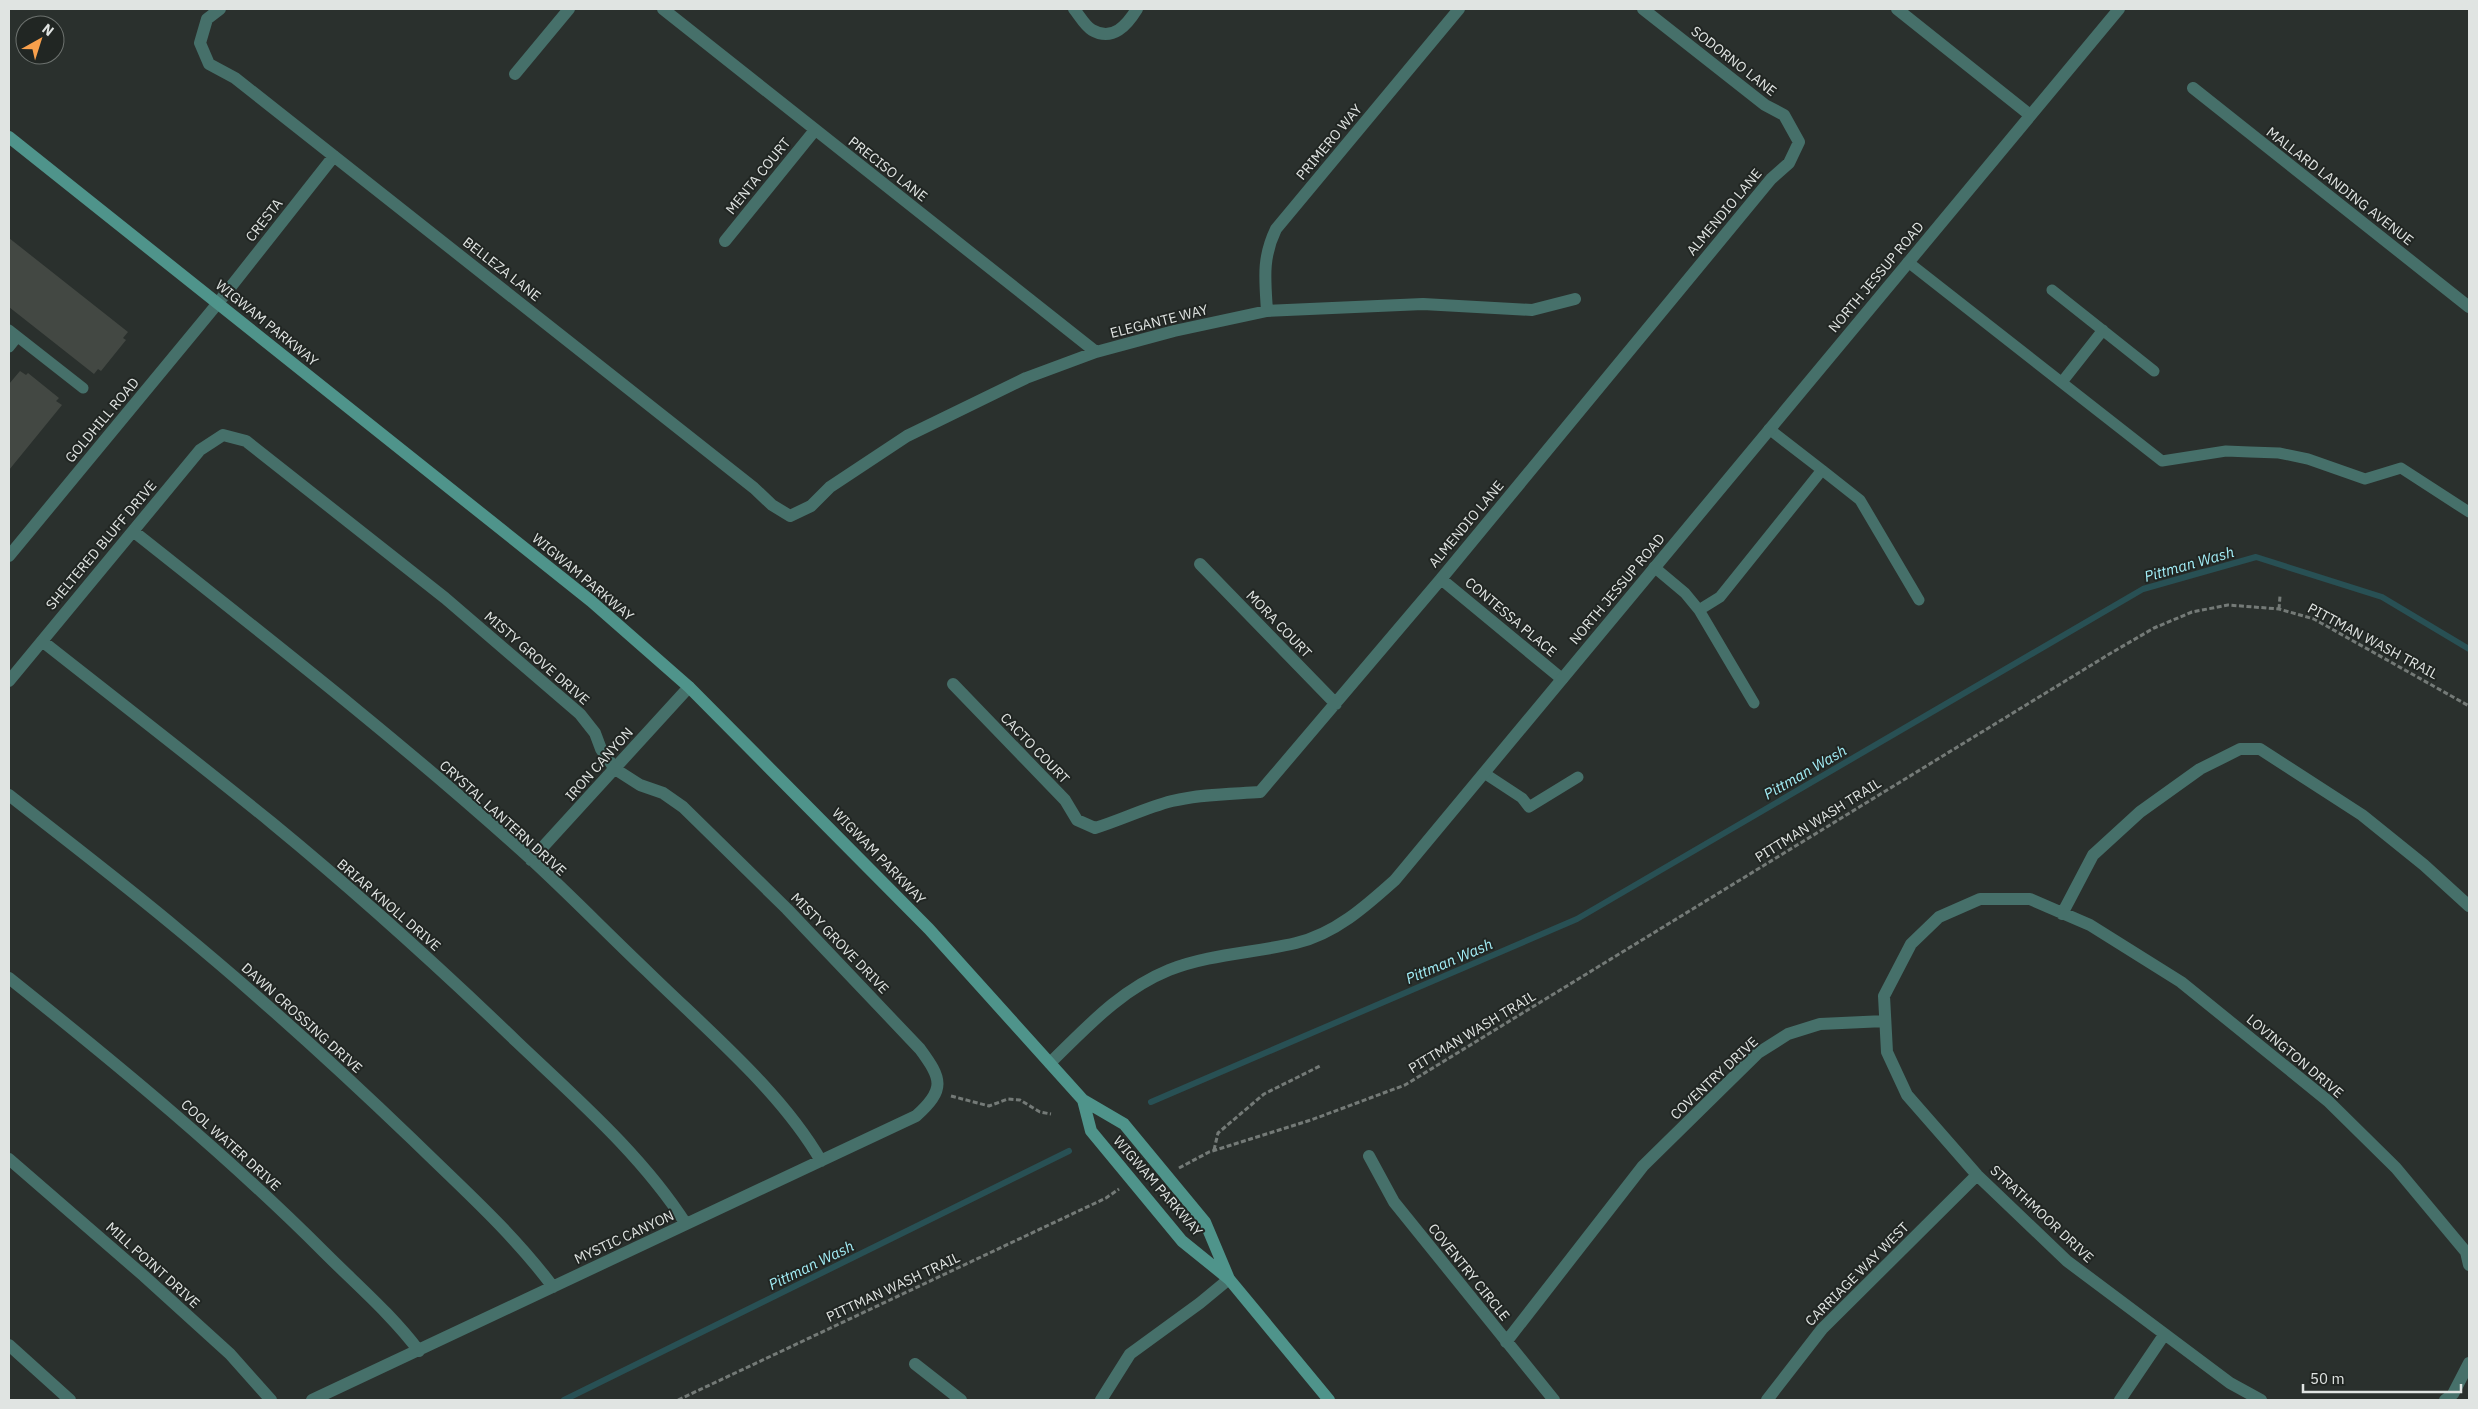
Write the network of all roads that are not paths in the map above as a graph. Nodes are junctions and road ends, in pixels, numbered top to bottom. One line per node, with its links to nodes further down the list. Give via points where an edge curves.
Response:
1 (220, 9): 16 (street, BELLEZA LANE, via 207,19 200,43 209,64 236,78)
2 (569, 9): 10 (street)
3 (663, 9): 13 (street, PRECISO LANE)
4 (1074, 9): 5 (street, via 1092,30 1110,34 1127,25)
5 (1137, 9)
6 (1459, 9): 23 (street, PRIMERO WAY, via 1276,229 1267,248 1264,272)
7 (1644, 9): 15 (street, SODORNO LANE, via 1765,105 1784,115)
8 (1897, 9): 12 (street)
9 (2119, 9): 12 (street, NORTH JESSUP ROAD)
10 (515, 74)
11 (2193, 88): 22 (street, MALLARD LANDING AVENUE)
12 (2030, 115): 18 (street, NORTH JESSUP ROAD)
13 (815, 130): 17 (street, MENTA COURT); 27 (street, PRECISO LANE)
14 (9, 137): 21 (main road, WIGWAM PARKWAY)
15 (1799, 142): 40 (street, ALMENDIO LANE, via 1789,163 1771,179)
16 (334, 156): 21 (street, CRESTA); 35 (street, BELLEZA LANE, via 772,505)
17 (725, 241)
18 (1908, 262): 29 (lane); 31 (street, NORTH JESSUP ROAD)
19 (2052, 290): 24 (lane)
20 (1575, 299): 23 (street, ELEGANTE WAY, via 1532,310 1423,304)
21 (218, 303): 37 (street, GOLDHILL ROAD); 47 (main road, WIGWAM PARKWAY, via 591,601)
22 (2469, 307)
23 (1267, 311): 27 (street, ELEGANTE WAY)
24 (2103, 330): 28 (lane); 29 (lane)
25 (13, 333): 26 (lane); 30 (lane)
26 (9, 347)
27 (1096, 352): 35 (street, ELEGANTE WAY, via 1026,378 907,436 830,487 811,506)
28 (2154, 371)
29 (2062, 382): 34 (lane, via 2162,461 2226,451 2279,453 2308,459 2365,479 2400,468)
30 (83, 388)
31 (1769, 429): 33 (lane); 39 (street, NORTH JESSUP ROAD)
32 (223, 435): 36 (street, SHELTERED BLUFF DRIVE, via 200,450); 50 (street, MISTY GROVE DRIVE, via 246,441 453,604 580,714)
33 (1822, 470): 41 (lane, via 1860,500); 42 (lane, via 1720,597)
34 (2469, 512)
35 (790, 516)
36 (133, 531): 43 (street, SHELTERED BLUFF DRIVE); 55 (street, CRYSTAL LANTERN DRIVE, via 361,713)
37 (9, 556)
38 (1200, 564): 49 (street, MORA COURT)
39 (1654, 568): 42 (lane, via 1685,593); 44 (street, NORTH JESSUP ROAD)
40 (1441, 579): 44 (street, CONTESSA PLACE); 49 (street, ALMENDIO LANE)
41 (1919, 600)
42 (1699, 610): 48 (lane)
43 (42, 641): 45 (street, SHELTERED BLUFF DRIVE); 67 (street, BRIAR KNOLL DRIVE, via 272,823 373,909 480,1006 608,1130 669,1196)
44 (1562, 679): 51 (street, NORTH JESSUP ROAD)
45 (9, 681)
46 (953, 684): 54 (street, CACTO COURT, via 1065,800 1077,820)
47 (689, 687): 50 (street, IRON CANYON); 60 (main road, WIGWAM PARKWAY, via 929,929)
48 (1754, 703)
49 (1336, 704): 54 (street, ALMENDIO LANE, via 1260,792 1204,795 1173,801)
50 (615, 769): 55 (street, IRON CANYON); 61 (street, MISTY GROVE DRIVE, via 640,785 664,793 683,807 787,909 920,1049 934,1069)
51 (1484, 772): 52 (lane, via 1522,798 1528,807); 60 (street, NORTH JESSUP ROAD, via 1395,880 1362,909 1331,929 1298,943 1209,958 1170,970 1135,986 1102,1012)
52 (1578, 777)
53 (9, 795): 70 (street, DAWN CROSSING DRIVE, via 180,930 287,1023 490,1215)
54 (1095, 828)
55 (532, 860): 65 (street, CRYSTAL LANTERN DRIVE, via 791,1116)
56 (2469, 906): 57 (street, via 2362,815 2260,749 2240,749 2200,769 2140,812 2093,855)
57 (2062, 914): 59 (street, via 2030,899 1980,899 1939,917 1911,944 1884,996); 68 (street, LOVINGTON DRIVE, via 2090,925 2181,982 2328,1101 2396,1168 2466,1252)
58 (9, 978): 74 (street, COOL WATER DRIVE, via 190,1127 301,1229)
59 (1885, 1021): 66 (street, STRATHMOOR DRIVE, via 1887,1052 1907,1095); 72 (street, COVENTRY DRIVE, via 1820,1024 1788,1034 1758,1053 1643,1166)
60 (1050, 1063): 62 (main road, WIGWAM PARKWAY)
61 (937, 1090): 65 (street, MYSTIC CANYON, via 931,1102 916,1116)
62 (1083, 1100): 69 (main road, WIGWAM PARKWAY, via 1091,1131 1182,1241); 69 (main road, WIGWAM PARKWAY, via 1124,1124 1166,1173 1205,1222)
63 (1369, 1156): 72 (street, COVENTRY CIRCLE, via 1394,1202)
64 (9, 1159): 78 (street, MILL POINT DRIVE, via 230,1354)
65 (821, 1162): 67 (street, MYSTIC CANYON)
66 (1977, 1175): 71 (street, STRATHMOOR DRIVE, via 2067,1262); 84 (street, CARRIAGE WAY WEST, via 1822,1329)
67 (686, 1224): 70 (street, MYSTIC CANYON)
68 (2469, 1265)
69 (1229, 1278): 81 (street, via 1130,1354); 82 (main road, WIGWAM PARKWAY)
70 (553, 1287): 74 (street, MYSTIC CANYON)
71 (2164, 1336): 85 (street); 86 (street, STRATHMOOR DRIVE, via 2230,1383)
72 (1506, 1342): 83 (street, COVENTRY CIRCLE)
73 (9, 1346): 77 (street)
74 (419, 1351): 79 (street, MYSTIC CANYON)
75 (2469, 1363): 87 (street, via 2453,1394)
76 (915, 1364): 80 (street)
77 (70, 1400)
78 (271, 1400)
79 (312, 1400)
80 (961, 1400)
81 (1101, 1400)
82 (1328, 1400)
83 (1554, 1400)
84 (1767, 1400)
85 (2120, 1400)
86 (2261, 1400)
87 (2444, 1400)

